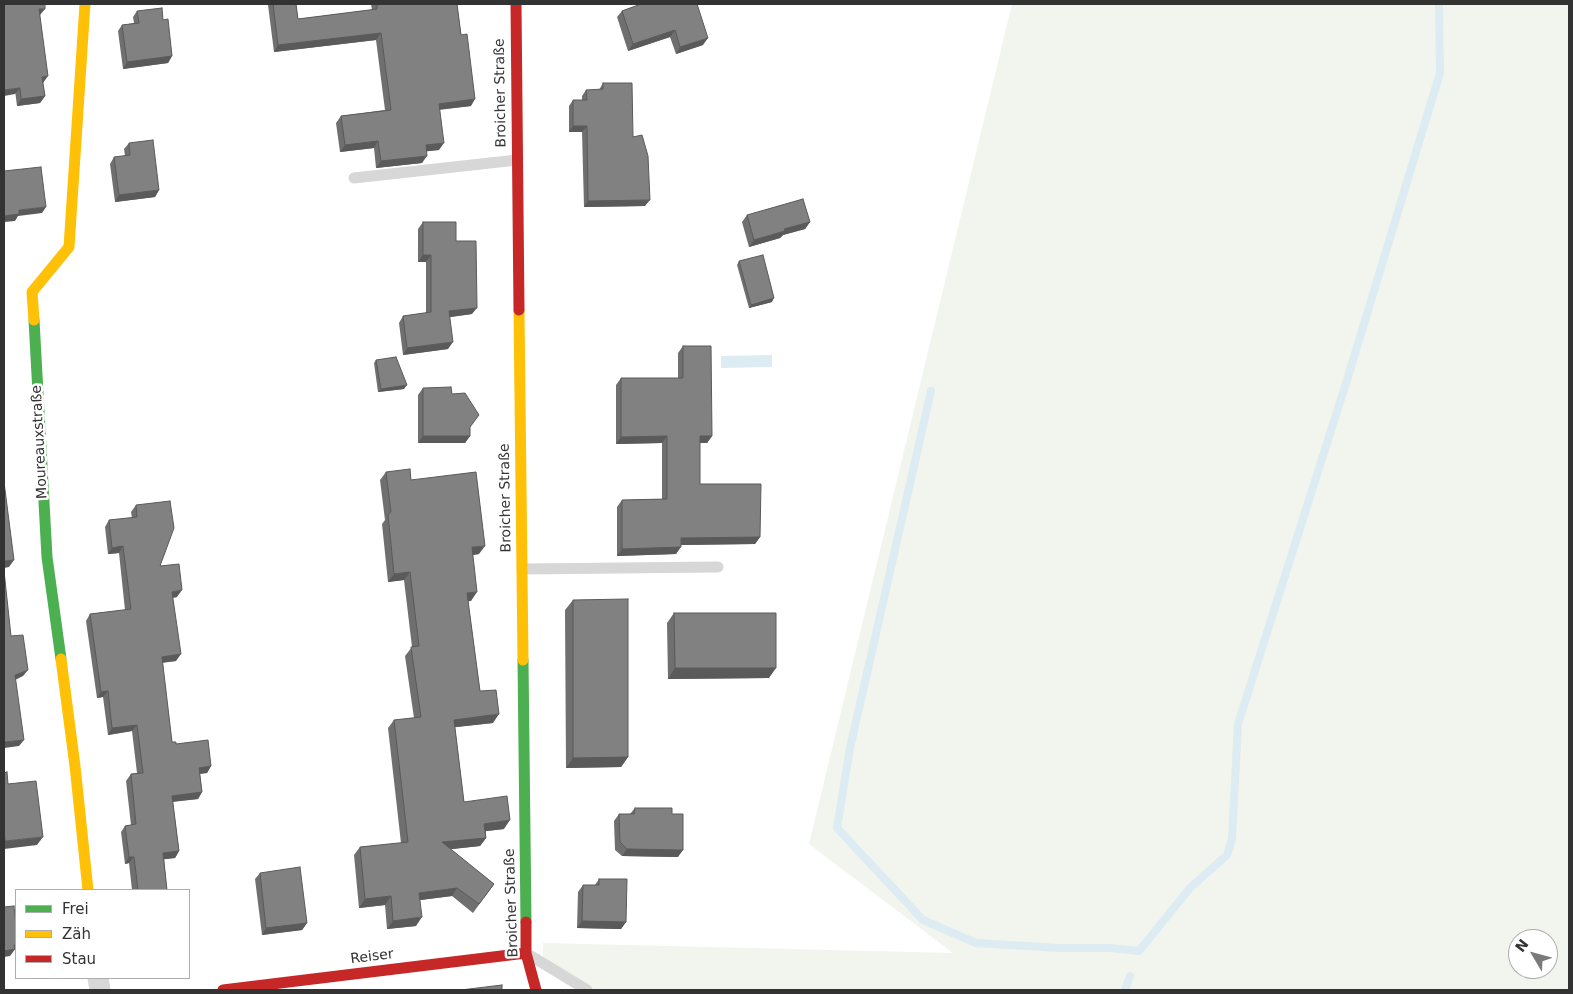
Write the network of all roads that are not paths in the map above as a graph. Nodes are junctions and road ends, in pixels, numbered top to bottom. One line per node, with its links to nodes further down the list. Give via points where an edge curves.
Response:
1 (85, 4): 7 (street, Moureauxstraße, via 69,246 32,292 47,557)
2 (518, 5): 3 (street, Broicher Straße)
3 (517, 160): 4 (lane); 6 (street, Broicher Straße)
4 (354, 178)
5 (718, 567): 6 (lane)
6 (522, 570): 8 (street, Broicher Straße)
7 (88, 889)
8 (526, 952): 9 (street, Reiser); 10 (street, Broicher Straße); 11 (lane)
9 (223, 990)
10 (536, 990)
11 (588, 990)

